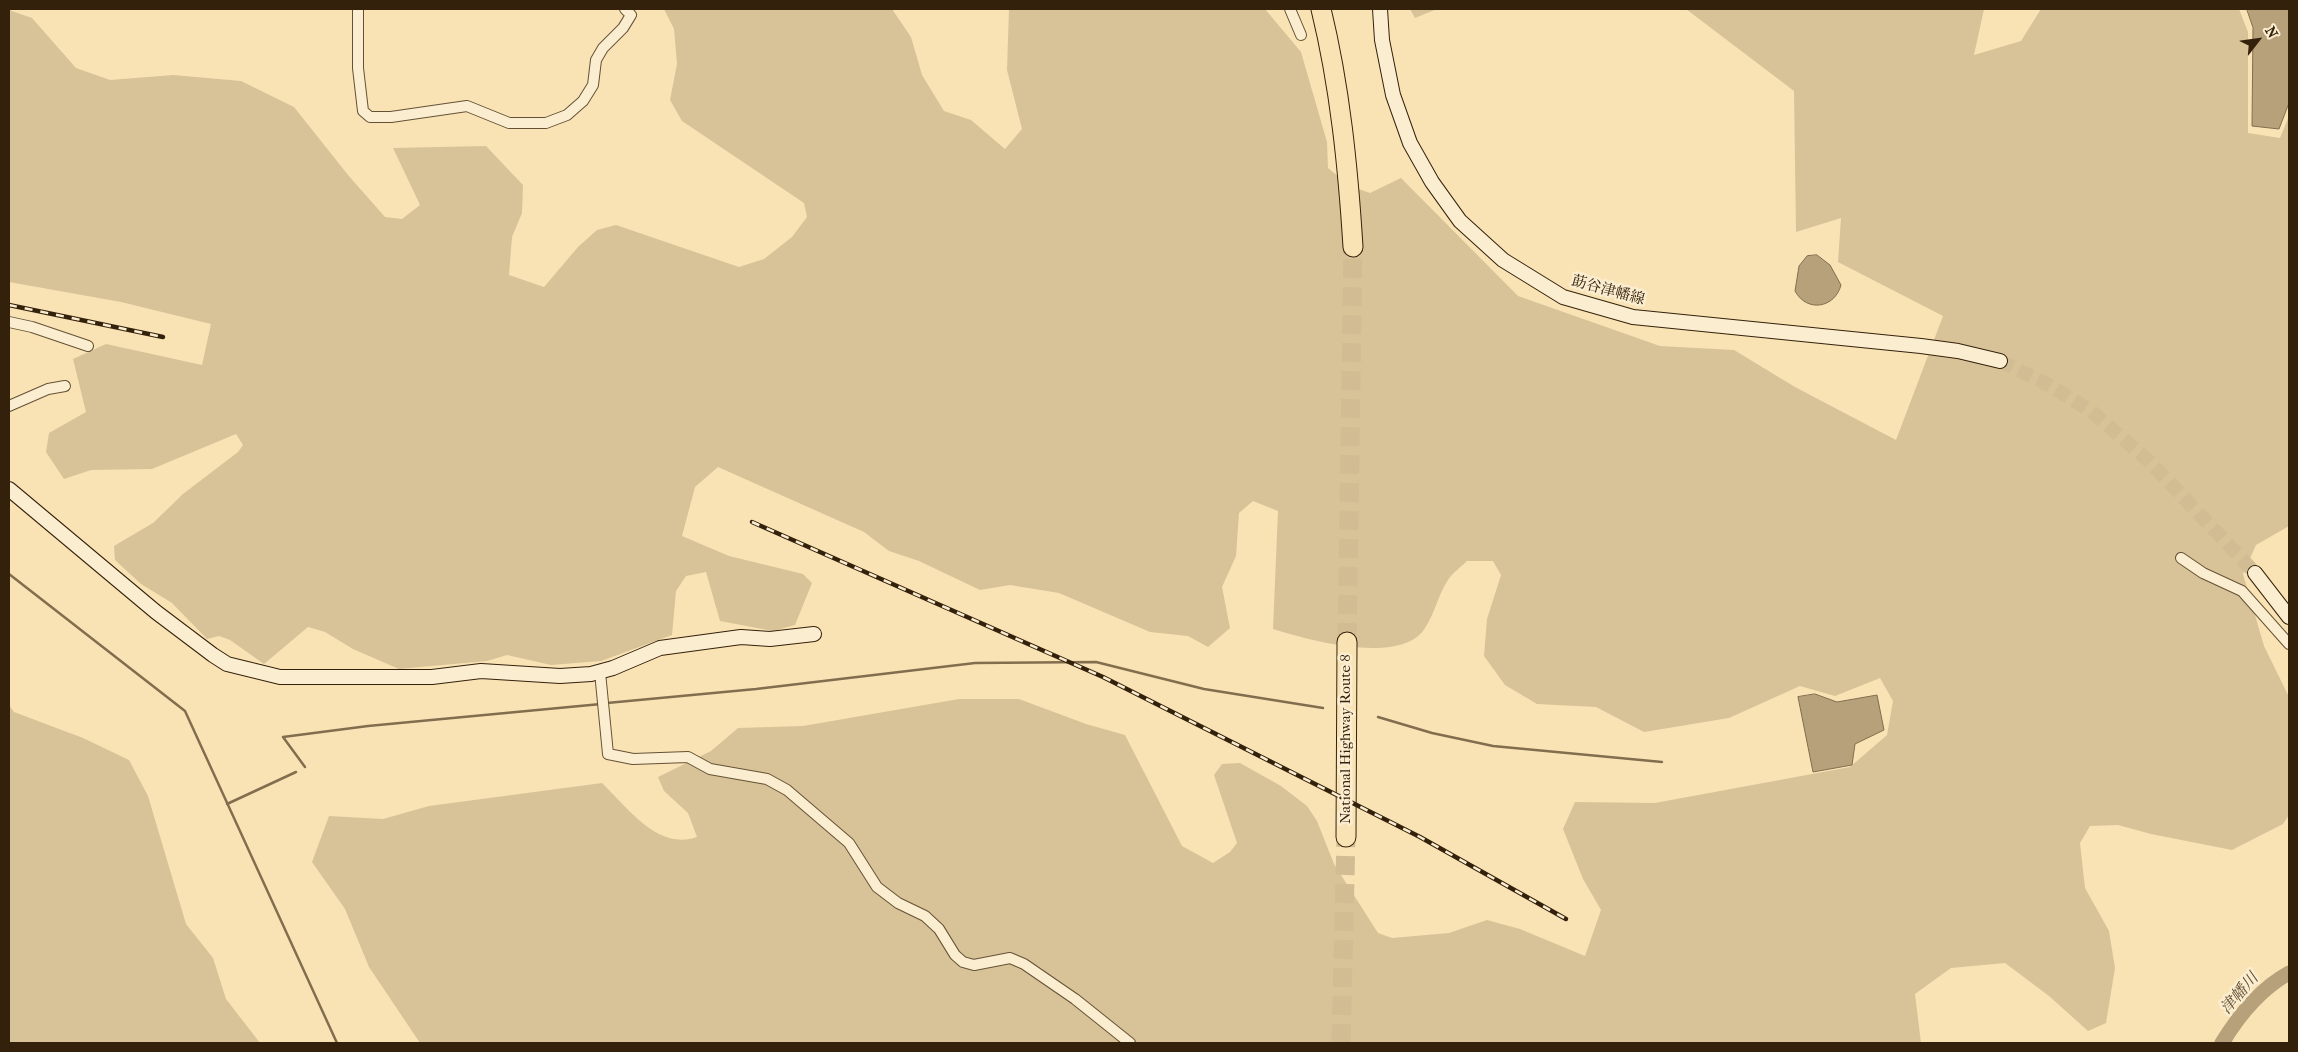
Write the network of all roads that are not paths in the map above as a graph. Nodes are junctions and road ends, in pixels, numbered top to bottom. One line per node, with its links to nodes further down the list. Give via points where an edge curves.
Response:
1 (358, 9): 2 (street, via 358,68 363,111 370,117 467,106 508,123 546,124 567,115 583,101 593,85 596,60 631,15)
2 (625, 9)
3 (1290, 9): 8 (street)
4 (1310, 9): 10 (highway)
5 (1322, 9): 9 (highway)
6 (1332, 9): 9 (highway, via 1337,45)
7 (1380, 9): 14 (street, 莇谷津幡線, via 1382,40 1393,96 1410,143 1432,182 1460,221 1503,260 1563,297 1633,317 1921,346)
8 (1301, 35)
9 (1332, 61): 10 (highway)
10 (1345, 148): 11 (highway)
11 (1353, 247)
12 (9, 322): 13 (street)
13 (88, 346)
14 (2000, 361)
15 (65, 386): 16 (street, via 48,389)
16 (9, 406)
17 (9, 488): 24 (street, via 156,612 227,664 280,677 309,678 432,677 481,672 560,676)
18 (2181, 558): 23 (street, via 2203,573 2242,591)
19 (2255, 573): 20 (street)
20 (2289, 617)
21 (814, 634): 24 (street, via 770,639 741,637 660,648)
22 (1347, 642): 25 (highway, National Highway Route 8)
23 (2289, 644)
24 (600, 672): 26 (street, via 608,754 633,759 688,757 710,769 767,780 780,787 849,843 877,887 898,903 925,916 963,962 974,965 1010,958 1024,964)
25 (1346, 837)
26 (1130, 1043)

